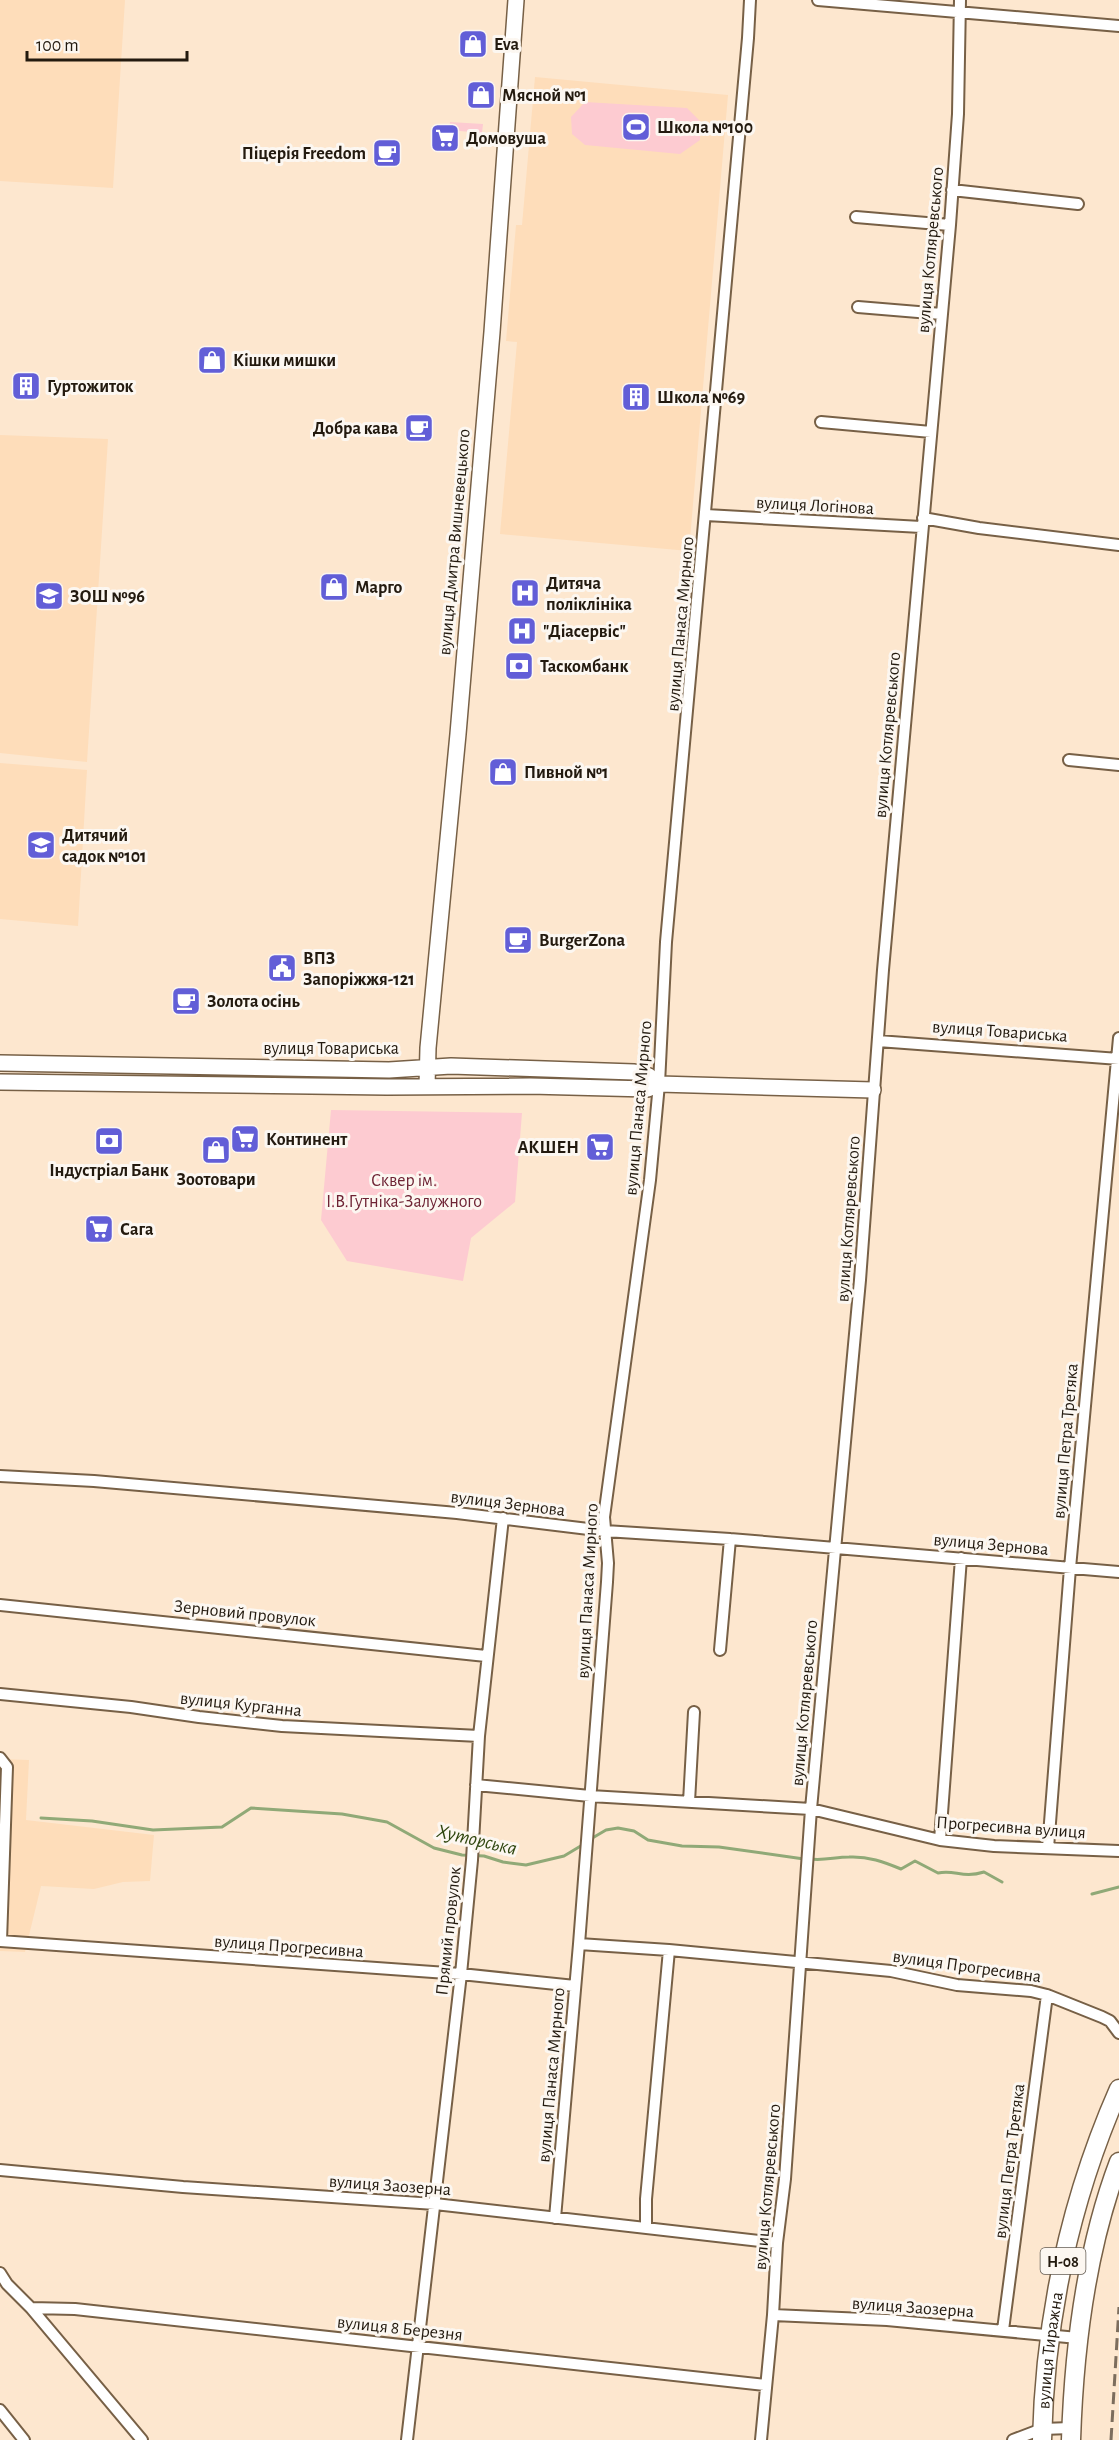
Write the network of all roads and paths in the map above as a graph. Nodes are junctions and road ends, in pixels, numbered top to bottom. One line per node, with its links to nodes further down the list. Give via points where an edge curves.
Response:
1 (516, 0): 23 (street, вулиця Дмитра Вишневецького, via 492,332)
2 (750, 0): 14 (street, вулиця Панаса Мирного)
3 (818, 0): 4 (street)
4 (960, 6): 5 (street); 6 (street, вулиця Котляревського)
5 (1119, 26)
6 (952, 190): 7 (street); 9 (street, вулиця Котляревського)
7 (1078, 204)
8 (856, 217): 9 (street)
9 (950, 225): 11 (street, вулиця Котляревського)
10 (858, 307): 11 (street)
11 (942, 314): 13 (street, вулиця Котляревського)
12 (821, 422): 13 (street)
13 (931, 432): 15 (street, вулиця Котляревського)
14 (706, 515): 15 (street, вулиця Логінова); 26 (street, вулиця Панаса Мирного, via 666,942)
15 (922, 522): 16 (street, вулиця Логінова); 20 (street, вулиця Котляревського)
16 (1119, 544)
17 (1069, 760): 18 (street)
18 (1119, 765)
19 (1119, 1038): 21 (street, вулиця Петра Третяка)
20 (878, 1041): 21 (street, вулиця Товариська); 29 (street, вулиця Котляревського)
21 (1118, 1059): 36 (street, вулиця Петра Третяка)
22 (0, 1063): 24 (street, вулиця Товариська)
23 (427, 1066): 24 (street, вулиця Товариська); 26 (street, вулиця Товариська, via 634,1072); 27 (street, вулиця Дмитра Вишневецького)
24 (389, 1070): 28 (street, via 398,1079)
25 (0, 1082): 28 (street, вулиця Товариська)
26 (659, 1084): 27 (street, вулиця Товариська, via 648,1089); 29 (street, вулиця Товариська); 32 (street, вулиця Панаса Мирного)
27 (427, 1086): 28 (street, вулиця Товариська)
28 (387, 1087)
29 (873, 1090): 34 (street, вулиця Котляревського)
30 (0, 1476): 31 (street, вулиця Зернова)
31 (503, 1518): 32 (street, вулиця Зернова); 40 (street, Прямий провулок)
32 (605, 1531): 33 (street, вулиця Зернова); 46 (street, вулиця Панаса Мирного, via 608,1572)
33 (730, 1539): 34 (street, вулиця Зернова); 39 (street)
34 (835, 1548): 35 (street, вулиця Зернова); 48 (street, вулиця Котляревського)
35 (961, 1558): 36 (street, вулиця Зернова); 49 (street)
36 (1070, 1568): 37 (street, вулиця Зернова); 50 (street, вулиця Петра Третяка)
37 (1119, 1572)
38 (0, 1605): 40 (street, Зерновий провулок)
39 (720, 1650)
40 (486, 1656): 43 (street, Прямий провулок)
41 (0, 1694): 43 (street, вулиця Курганна, via 282,1726)
42 (694, 1712): 47 (street)
43 (479, 1736): 45 (street, Прямий провулок)
44 (0, 1758): 52 (street, via 7,1767)
45 (476, 1785): 46 (street, Прогресивна вулиця); 56 (street, Прямий провулок)
46 (590, 1796): 47 (street, Прогресивна вулиця); 53 (street, вулиця Панаса Мирного)
47 (689, 1802): 48 (street, Прогресивна вулиця)
48 (811, 1809): 49 (street, Прогресивна вулиця); 55 (street, вулиця Котляревського)
49 (940, 1840): 50 (street, Прогресивна вулиця)
50 (1048, 1848): 51 (street, Прогресивна вулиця)
51 (1119, 1851)
52 (0, 1941): 56 (street, вулиця Прогресивна)
53 (579, 1944): 54 (street); 57 (street, вулиця Панаса Мирного)
54 (669, 1950): 55 (street, вулиця Прогресивна); 65 (street)
55 (800, 1961): 58 (street, вулиця Прогресивна); 66 (street, вулиця Котляревського)
56 (461, 1974): 57 (street, вулиця Прогресивна); 63 (street, Прямий провулок)
57 (576, 1986): 64 (street, вулиця Панаса Мирного)
58 (1047, 1995): 59 (street, вулиця Прогресивна, via 1110,2021); 70 (street, вулиця Петра Третяка)
59 (1119, 2033)
60 (1119, 2090): 71 (main road, вулиця Тиражна / Н-08, via 1084,2179)
61 (1119, 2162): 72 (main road, вулиця Тиражна / Н-08, via 1091,2261)
62 (0, 2170): 63 (street, вулиця Заозерна)
63 (435, 2205): 64 (street, вулиця Заозерна); 73 (street, Прямий провулок)
64 (555, 2218): 65 (street, вулиця Заозерна)
65 (646, 2227): 66 (street, вулиця Заозерна)
66 (777, 2243): 69 (street, вулиця Котляревського)
67 (0, 2273): 68 (street)
68 (31, 2308): 73 (street, вулиця 8 Березня, via 75,2308); 79 (street)
69 (773, 2315): 70 (street, вулиця Заозерна); 74 (street, вулиця Котляревського)
70 (1003, 2330): 71 (street, вулиця Заозерна)
71 (1049, 2336): 72 (street, вулиця Заозерна); 76 (main road, вулиця Тиражна / Н-08)
72 (1078, 2338): 77 (main road, вулиця Тиражна / Н-08)
73 (418, 2347): 74 (street, вулиця 8 Березня); 80 (street, Прямий провулок)
74 (765, 2385): 81 (street, вулиця Котляревського)
75 (0, 2410): 78 (street)
76 (1042, 2434): 77 (street); 82 (street)
77 (1071, 2434)
78 (24, 2440)
79 (142, 2440)
80 (407, 2440)
81 (761, 2440)
82 (1013, 2440)

